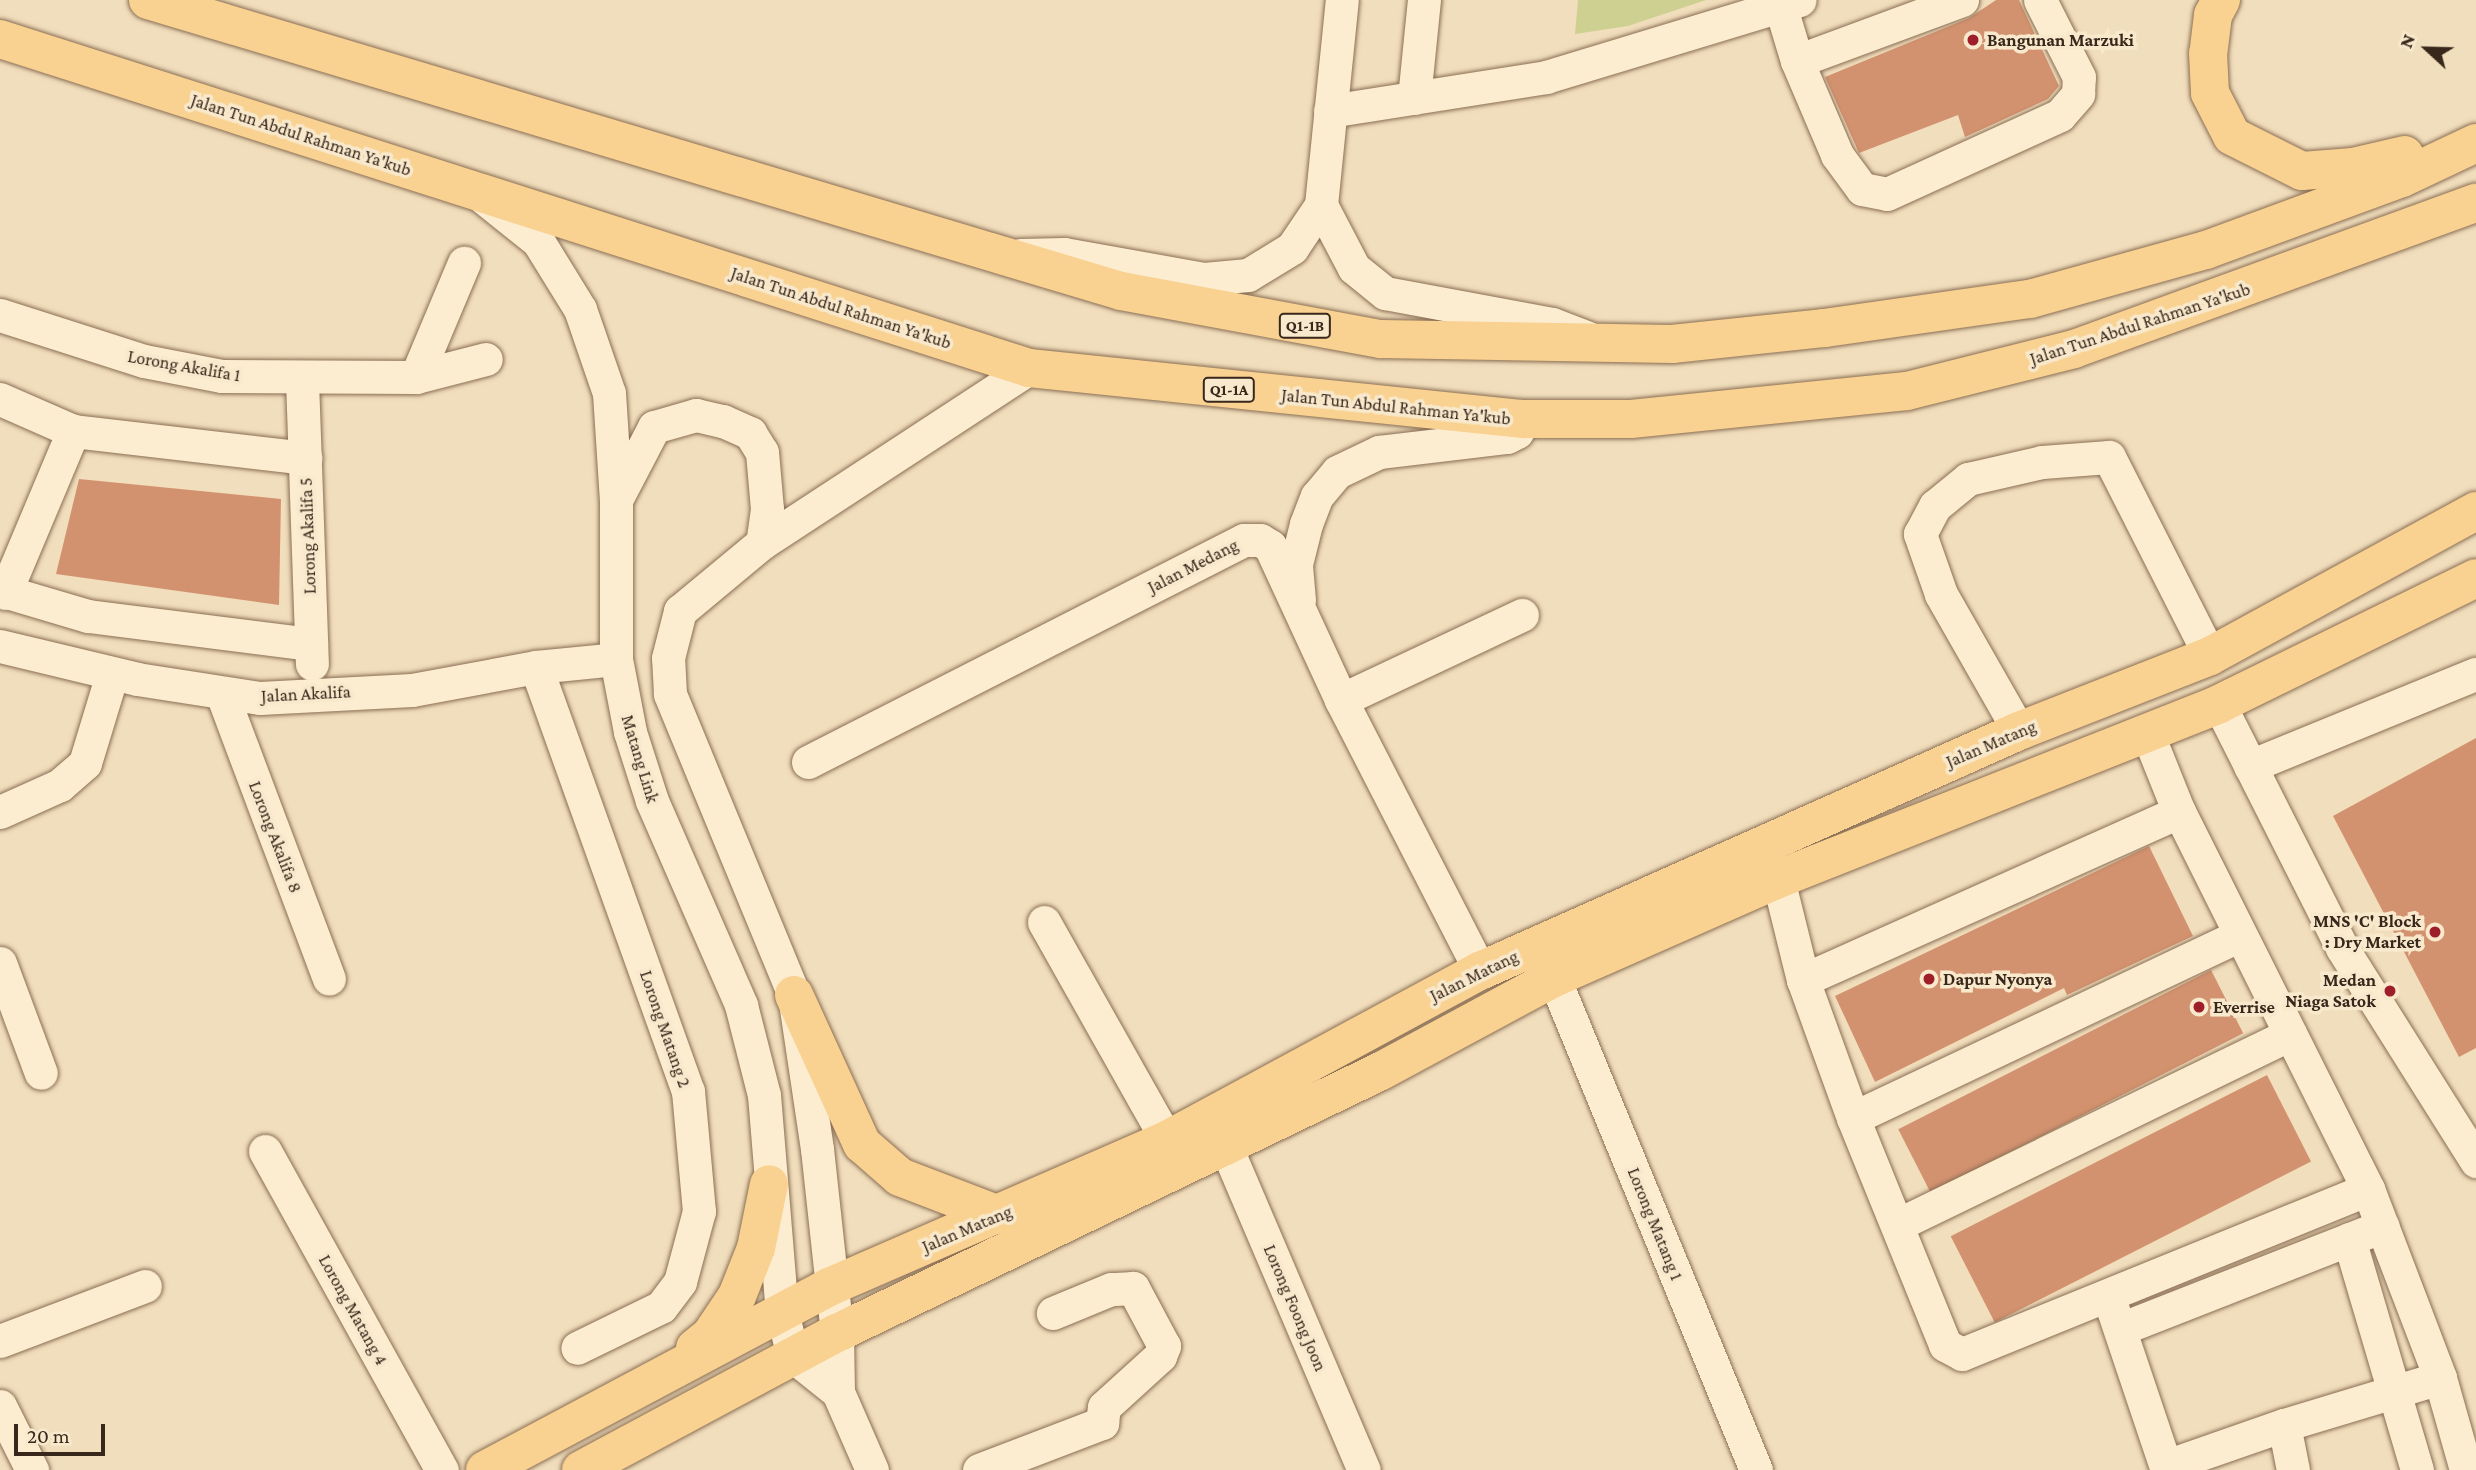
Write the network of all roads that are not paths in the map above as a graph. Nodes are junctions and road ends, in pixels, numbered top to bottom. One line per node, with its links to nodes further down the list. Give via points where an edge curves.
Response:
1 (148, 0): 17 (main road, Q1-1B)
2 (1342, 0): 11 (street)
3 (1424, 0): 10 (street)
4 (1962, 0): 9 (street)
5 (2040, 0): 9 (street, via 2079,77 2078,94 2060,115 1886,194 1862,189 1837,155)
6 (2221, 0): 12 (main road, via 2213,15 2208,53 2210,93 2232,136 2264,154 2302,171 2353,167)
7 (1791, 4): 9 (street); 10 (street, via 1546,77)
8 (0, 39): 14 (main road, Jalan Tun Abdul Rahman Ya'kub / Q1-1A)
9 (1797, 61)
10 (1414, 98): 11 (street)
11 (1330, 111): 16 (street)
12 (2476, 138)
13 (2476, 143): 20 (main road, Q1-1B, via 2403,178 2206,250 2030,299 1825,328 1672,344)
14 (472, 189): 22 (main road, Jalan Tun Abdul Rahman Ya'kub / Q1-1A); 29 (street, Matang Link, via 538,240 580,309 609,393)
15 (2476, 203): 26 (main road, Jalan Tun Abdul Rahman Ya'kub / Q1-1A, via 2074,349 1908,391 1631,419)
16 (1321, 205): 17 (street, via 1292,248 1248,275 1204,279 1064,254); 20 (street, via 1353,268 1385,293 1552,324)
17 (993, 256): 20 (main road, Q1-1B, via 1158,299 1381,339)
18 (464, 263): 23 (street)
19 (0, 315): 24 (street, Lorong Akalifa 1, via 144,361 222,376)
20 (1604, 345)
21 (486, 359): 23 (street, Lorong Akalifa 1)
22 (1029, 368): 26 (main road, Jalan Tun Abdul Rahman Ya'kub / Q1-1A); 31 (street)
23 (416, 377): 24 (street, Lorong Akalifa 1)
24 (302, 380): 28 (street, Lorong Akalifa 5)
25 (0, 399): 27 (street)
26 (1524, 419): 35 (street, via 1517,432 1507,437 1379,452 1337,472 1317,496 1296,564)
27 (73, 431): 28 (street); 33 (street)
28 (305, 458): 36 (street, Lorong Akalifa 5)
29 (616, 500): 31 (street, via 654,427 696,415 723,421 750,433 762,452 767,509); 39 (street, Matang Link)
30 (2476, 511): 38 (main road, Jalan Matang)
31 (762, 543): 61 (street, via 680,611 668,658 670,694)
32 (2476, 578): 46 (main road, Jalan Matang)
33 (3, 592): 36 (street, via 88,617)
34 (1522, 615): 45 (street)
35 (1301, 620): 45 (street, Jalan Medang); 49 (street, Jalan Medang, via 1270,547 1260,540 1244,540)
36 (312, 644): 43 (street, Lorong Akalifa 5)
37 (0, 646): 41 (street, Jalan Akalifa)
38 (2210, 656): 47 (main road, Jalan Matang); 47 (street, via 2109,457 2042,462 1968,480 1935,506 1920,534 1941,594)
39 (616, 659): 40 (street, Jalan Akalifa); 69 (street, Matang Link, via 630,732 652,801 741,1005 764,1095)
40 (537, 667): 43 (street, Jalan Akalifa, via 412,690); 83 (street, Lorong Matang 2, via 688,1091 699,1211 680,1282 661,1307)
41 (112, 674): 44 (street, Jalan Akalifa); 51 (street, via 85,763 60,785)
42 (2476, 674): 50 (street)
43 (313, 693): 44 (street, Jalan Akalifa, via 260,698)
44 (222, 694): 59 (street, Lorong Akalifa 8)
45 (1341, 700): 57 (street, Jalan Medang)
46 (2219, 704): 48 (main road, Jalan Matang); 50 (street)
47 (2019, 731): 57 (main road, Jalan Matang)
48 (2148, 735): 52 (street); 53 (main road, Jalan Matang)
49 (808, 762)
50 (2250, 766): 68 (street, via 2342,948)
51 (0, 812)
52 (2179, 812): 55 (street); 60 (street)
53 (1778, 879): 58 (main road, Jalan Matang); 60 (street)
54 (1044, 922): 65 (street)
55 (2240, 934): 62 (street); 64 (street)
56 (0, 963): 63 (street)
57 (1480, 971): 65 (main road, Jalan Matang)
58 (1554, 978): 66 (main road, Jalan Matang); 99 (street, Lorong Matang 1)
59 (329, 979)
60 (1803, 980): 64 (street)
61 (794, 995): 71 (main road, via 862,1144 900,1177); 76 (street, via 817,1149)
62 (2290, 1034): 70 (street); 72 (street)
63 (41, 1073)
64 (1853, 1118): 72 (street)
65 (1167, 1140): 71 (main road, Jalan Matang)
66 (1226, 1147): 81 (main road, Jalan Matang); 98 (street, Lorong Foong Joon)
67 (265, 1151): 93 (street, Lorong Matang 4)
68 (2476, 1161)
69 (769, 1184): 78 (street, Matang Link); 85 (main road, via 756,1248 737,1296 710,1336)
70 (2368, 1189): 73 (street); 77 (street)
71 (999, 1215): 76 (main road, Jalan Matang)
72 (1899, 1224): 77 (street, via 1945,1345 1962,1354)
73 (2383, 1226): 74 (street); 86 (street)
74 (2349, 1239): 80 (street); 88 (street)
75 (145, 1286): 82 (street)
76 (829, 1287): 78 (main road, Jalan Matang); 81 (street)
77 (2108, 1295): 80 (street)
78 (782, 1312): 84 (street, Matang Link); 85 (main road, Jalan Matang)
79 (1053, 1314): 97 (street, via 1111,1289 1133,1288 1164,1346 1160,1356 1104,1408 1102,1423)
80 (2120, 1329): 91 (street)
81 (837, 1333): 84 (main road, Jalan Matang); 87 (street)
82 (0, 1341)
83 (578, 1348)
84 (793, 1356): 87 (street); 95 (main road, Jalan Matang)
85 (666, 1371): 94 (main road, Jalan Matang)
86 (2440, 1378): 88 (street); 102 (street)
87 (838, 1392): 96 (street)
88 (2394, 1394): 90 (street); 101 (street)
89 (0, 1406): 92 (street)
90 (2284, 1425): 91 (street); 100 (street)
91 (2166, 1468)
92 (32, 1470)
93 (442, 1470)
94 (485, 1470)
95 (580, 1470)
96 (873, 1470)
97 (979, 1470)
98 (1364, 1470)
99 (1756, 1470)
100 (2293, 1470)
101 (2417, 1470)
102 (2466, 1470)

